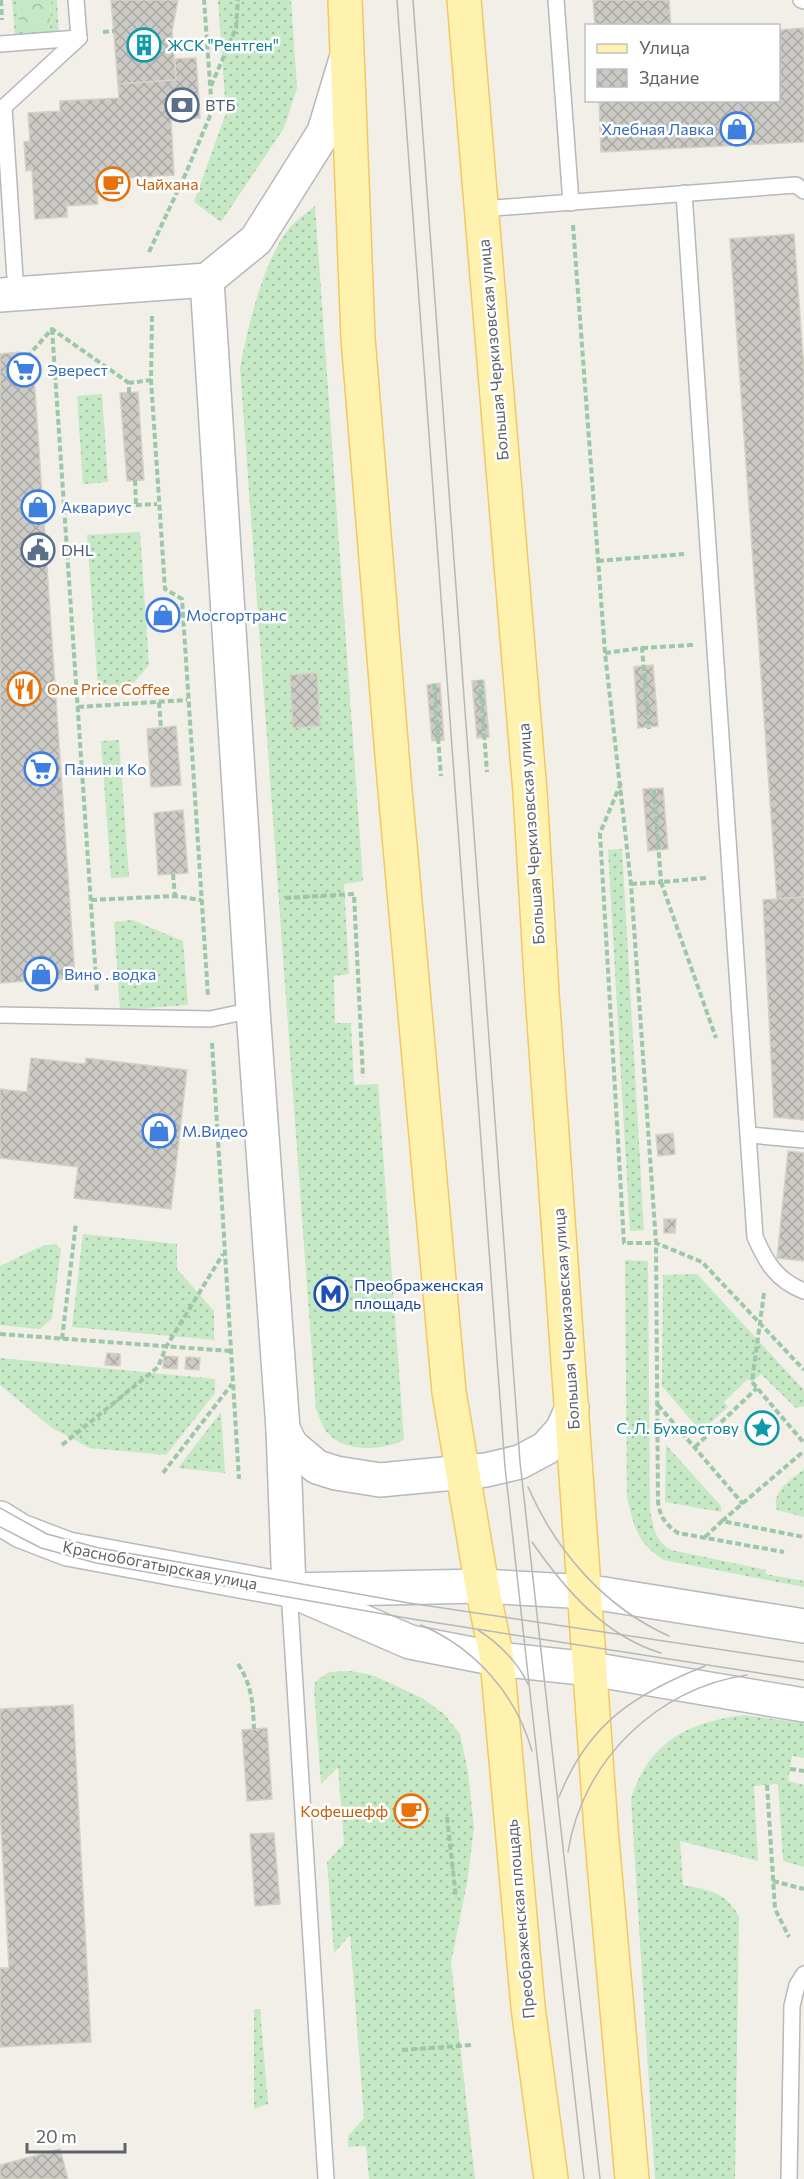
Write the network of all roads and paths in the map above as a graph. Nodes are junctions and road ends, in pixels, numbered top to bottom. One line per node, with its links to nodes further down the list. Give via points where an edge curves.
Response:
1 (76, 0): 8 (lane)
2 (204, 0): 12 (path)
3 (238, 0): 12 (path, via 236,28)
4 (345, 0): 11 (main road)
5 (464, 0): 16 (main road, Большая Черкизовская улица)
6 (556, 0): 15 (lane)
7 (114, 31): 9 (path, via 98,32)
8 (78, 38): 10 (lane); 19 (lane, via 4,107)
9 (99, 40)
10 (0, 44)
11 (348, 52): 18 (street, via 324,132 256,240); 82 (main road, via 359,350 449,1392)
12 (210, 87): 17 (path, via 212,111)
13 (804, 191): 14 (lane, via 796,185)
14 (684, 193): 15 (lane); 30 (lane)
15 (571, 203): 16 (lane); 31 (path)
16 (481, 209): 76 (main road, Большая Черкизовская улица, via 530,792)
17 (148, 254)
18 (207, 280): 19 (street); 54 (street)
19 (8, 294)
20 (152, 306): 23 (path)
21 (52, 329): 22 (path); 24 (path); 29 (path)
22 (27, 357)
23 (151, 380): 24 (path); 27 (path)
24 (129, 383): 25 (path)
25 (129, 393)
26 (135, 480): 28 (path)
27 (157, 504): 28 (path); 37 (path, via 165,589 182,598)
28 (136, 505): 29 (path)
29 (64, 509): 39 (path)
30 (709, 552): 31 (path); 32 (lane)
31 (598, 561): 34 (path)
32 (715, 643): 33 (path); 47 (lane)
33 (642, 648): 34 (path); 41 (path)
34 (605, 653): 44 (path)
35 (480, 680): 42 (path)
36 (434, 684): 43 (path)
37 (187, 700): 38 (path); 53 (path)
38 (159, 702): 39 (path); 40 (path)
39 (78, 707): 52 (path)
40 (161, 728)
41 (649, 729)
42 (487, 772)
43 (441, 776)
44 (621, 783): 49 (path); 63 (path, via 600,833 624,1243)
45 (654, 790): 48 (path)
46 (173, 874): 50 (path)
47 (732, 877): 48 (path); 60 (lane)
48 (661, 882): 49 (path); 58 (path)
49 (630, 884): 63 (path)
50 (175, 896): 52 (path); 53 (path)
51 (285, 898): 59 (path, via 354,894)
52 (91, 900): 56 (path)
53 (201, 900): 57 (path)
54 (253, 1010): 57 (lane); 77 (street)
55 (0, 1015): 56 (lane)
56 (99, 1017): 57 (lane)
57 (210, 1019): 64 (path)
58 (719, 1047)
59 (363, 1077)
60 (750, 1135): 61 (lane); 65 (lane, via 755,1237)
61 (804, 1140)
62 (76, 1223): 69 (path)
63 (656, 1243): 67 (path, via 702,1262); 75 (path)
64 (224, 1252): 70 (path); 71 (path)
65 (768, 1265): 66 (lane); 67 (path)
66 (804, 1291)
67 (760, 1324): 72 (path); 74 (path, via 752,1382)
68 (0, 1334): 69 (path)
69 (62, 1339): 70 (path)
70 (166, 1347): 71 (path); 79 (path, via 158,1367)
71 (230, 1351): 73 (path)
72 (804, 1370)
73 (232, 1383): 83 (path); 84 (path)
74 (757, 1388): 78 (path); 80 (path)
75 (657, 1404): 80 (path); 89 (path, via 660,1514 667,1526 678,1533)
76 (572, 1408): 82 (street, via 562,1430 546,1449 506,1467); 93 (main road, Большая Черкизовская улица)
77 (282, 1429): 82 (street, via 302,1457 336,1473 380,1480); 92 (street)
78 (804, 1443)
79 (62, 1445)
80 (694, 1447): 85 (path)
81 (804, 1451): 85 (path)
82 (461, 1472): 91 (main road)
83 (163, 1473)
84 (239, 1479)
85 (743, 1504): 87 (path)
86 (0, 1518): 92 (street, Краснобогатырская улица, via 21,1531 68,1549)
87 (722, 1521): 88 (path); 89 (path)
88 (804, 1537)
89 (704, 1538): 90 (path)
90 (784, 1552)
91 (482, 1586): 92 (street, Краснобогатырская улица); 93 (street, Краснобогатырская улица); 95 (main road)
92 (290, 1590): 95 (street, Краснобогатырская улица, via 410,1642); 111 (lane)
93 (586, 1593): 94 (street, Краснобогатырская улица); 97 (main road, Большая Черкизовская улица)
94 (804, 1626)
95 (497, 1659): 97 (street, Краснобогатырская улица); 112 (main road, Преображенская площадь, via 528,2007)
96 (238, 1664): 99 (path, via 253,1698)
97 (591, 1669): 98 (street, Краснобогатырская улица); 113 (main road)
98 (804, 1705)
99 (254, 1729)
100 (790, 1769): 101 (path)
101 (804, 1771)
102 (767, 1785): 104 (path)
103 (447, 1817): 106 (path)
104 (772, 1881): 105 (path); 107 (path, via 775,1909)
105 (804, 1889)
106 (456, 1898)
107 (789, 1937)
108 (804, 1974): 114 (lane, via 792,2006)
109 (472, 2045): 110 (path)
110 (402, 2050)
111 (326, 2179)
112 (551, 2179)
113 (632, 2179)
114 (789, 2179)

